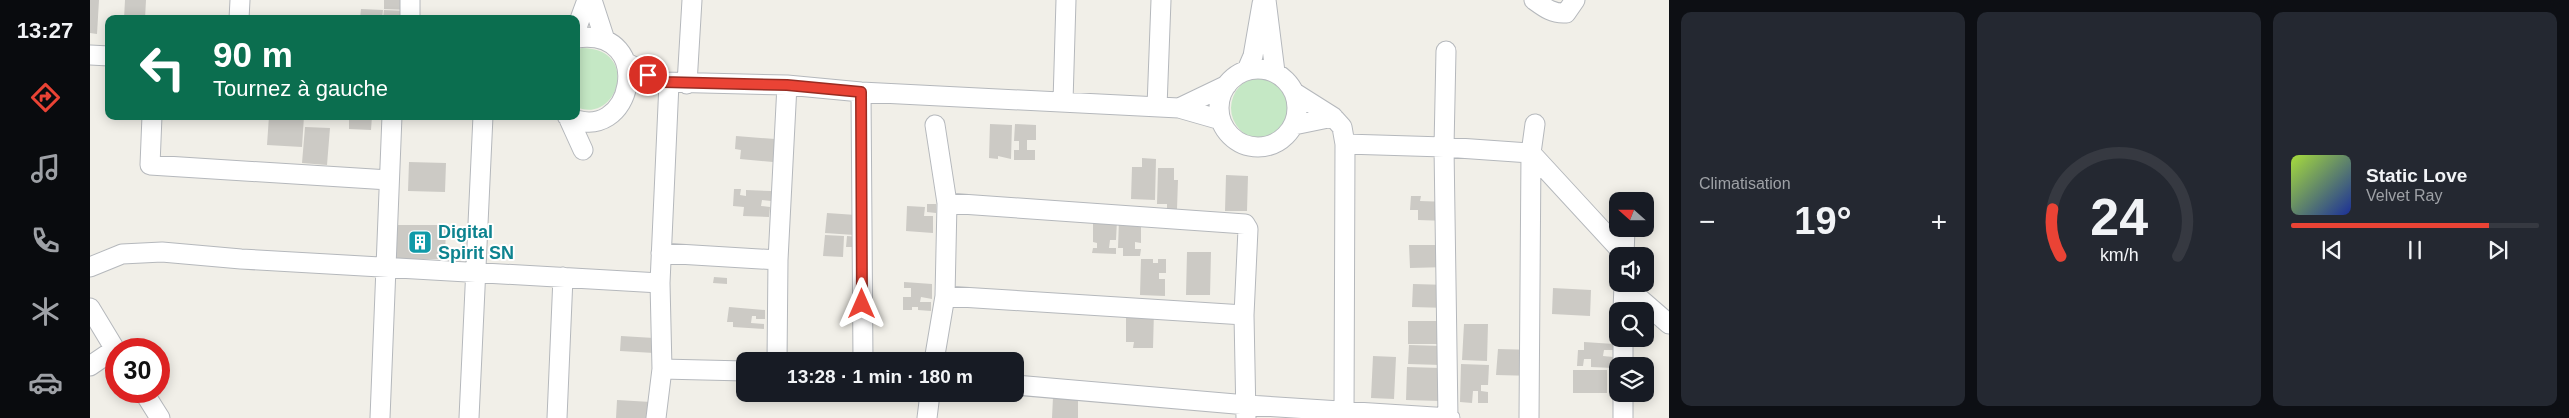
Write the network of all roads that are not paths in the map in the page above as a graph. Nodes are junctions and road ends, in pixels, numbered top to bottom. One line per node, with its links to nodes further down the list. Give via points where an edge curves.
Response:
1 (240, 0): 12 (street)
2 (410, 0): 13 (street)
3 (587, 0): 14 (street)
4 (592, 0): 16 (street)
5 (692, 0): 23 (street)
6 (1066, 0): 29 (street)
7 (1161, 0): 30 (street)
8 (1262, 0): 21 (street, via 1253,56)
9 (1266, 0): 22 (street)
10 (1534, 0): 11 (street, via 1558,14 1566,13)
11 (1575, 0)
12 (239, 15)
13 (410, 15)
14 (580, 19)
15 (580, 37): 16 (street)
16 (605, 40): 20 (street, via 618,50)
17 (1446, 51): 44 (street)
18 (90, 55): 19 (street)
19 (105, 56)
20 (627, 64): 23 (street); 28 (street, via 630,80)
21 (1246, 70): 22 (street, via 1261,68); 24 (street)
22 (1275, 72): 27 (street, via 1287,80)
23 (673, 83): 25 (street); 28 (street); 49 (street)
24 (1227, 84): 31 (street); 38 (street, via 1221,96)
25 (787, 85): 26 (street); 50 (street)
26 (861, 92): 29 (street); 63 (street)
27 (1295, 93): 32 (street); 41 (street, via 1298,109)
28 (626, 96): 39 (street, via 607,117)
29 (1063, 102): 30 (street)
30 (1157, 107): 31 (street)
31 (1179, 108): 38 (street)
32 (1334, 117): 41 (street); 43 (street, via 1342,127)
33 (152, 120): 46 (street, via 150,165)
34 (392, 120): 46 (street)
35 (483, 120): 53 (street)
36 (569, 120): 39 (street, via 584,150)
37 (578, 120): 39 (street)
38 (1221, 120): 41 (street, via 1232,138 1257,148 1280,141)
39 (593, 121)
40 (1535, 124): 45 (street)
41 (1294, 125)
42 (935, 126): 47 (street)
43 (1345, 144): 44 (street); 74 (street)
44 (1444, 146): 45 (street); 81 (street)
45 (1531, 153): 48 (street); 82 (street)
46 (389, 180): 52 (street)
47 (947, 202): 57 (street); 59 (street, via 1240,222 1248,229)
48 (1617, 247)
49 (661, 253): 50 (street); 55 (street)
50 (778, 260): 62 (street)
51 (90, 267): 52 (street, via 122,254 162,252)
52 (386, 267): 53 (street); 76 (street)
53 (475, 272): 54 (street); 77 (street)
54 (563, 277): 55 (street); 78 (street)
55 (660, 282): 67 (street)
56 (1633, 292): 60 (street)
57 (945, 296): 59 (street); 64 (street)
58 (90, 308): 61 (street)
59 (1244, 315): 73 (street)
60 (1669, 324)
61 (109, 338)
62 (777, 352)
63 (863, 352)
64 (936, 352)
65 (105, 357): 66 (street)
66 (90, 366)
67 (662, 369): 68 (street); 79 (street)
68 (736, 371)
69 (1024, 386): 73 (street)
70 (929, 402): 80 (street)
71 (1623, 402): 83 (street)
72 (151, 403): 75 (street)
73 (1247, 412): 74 (street)
74 (1344, 415): 81 (street)
75 (160, 418)
76 (380, 418)
77 (469, 418)
78 (557, 418)
79 (656, 418)
80 (927, 418)
81 (1449, 418)
82 (1529, 418)
83 (1623, 418)

